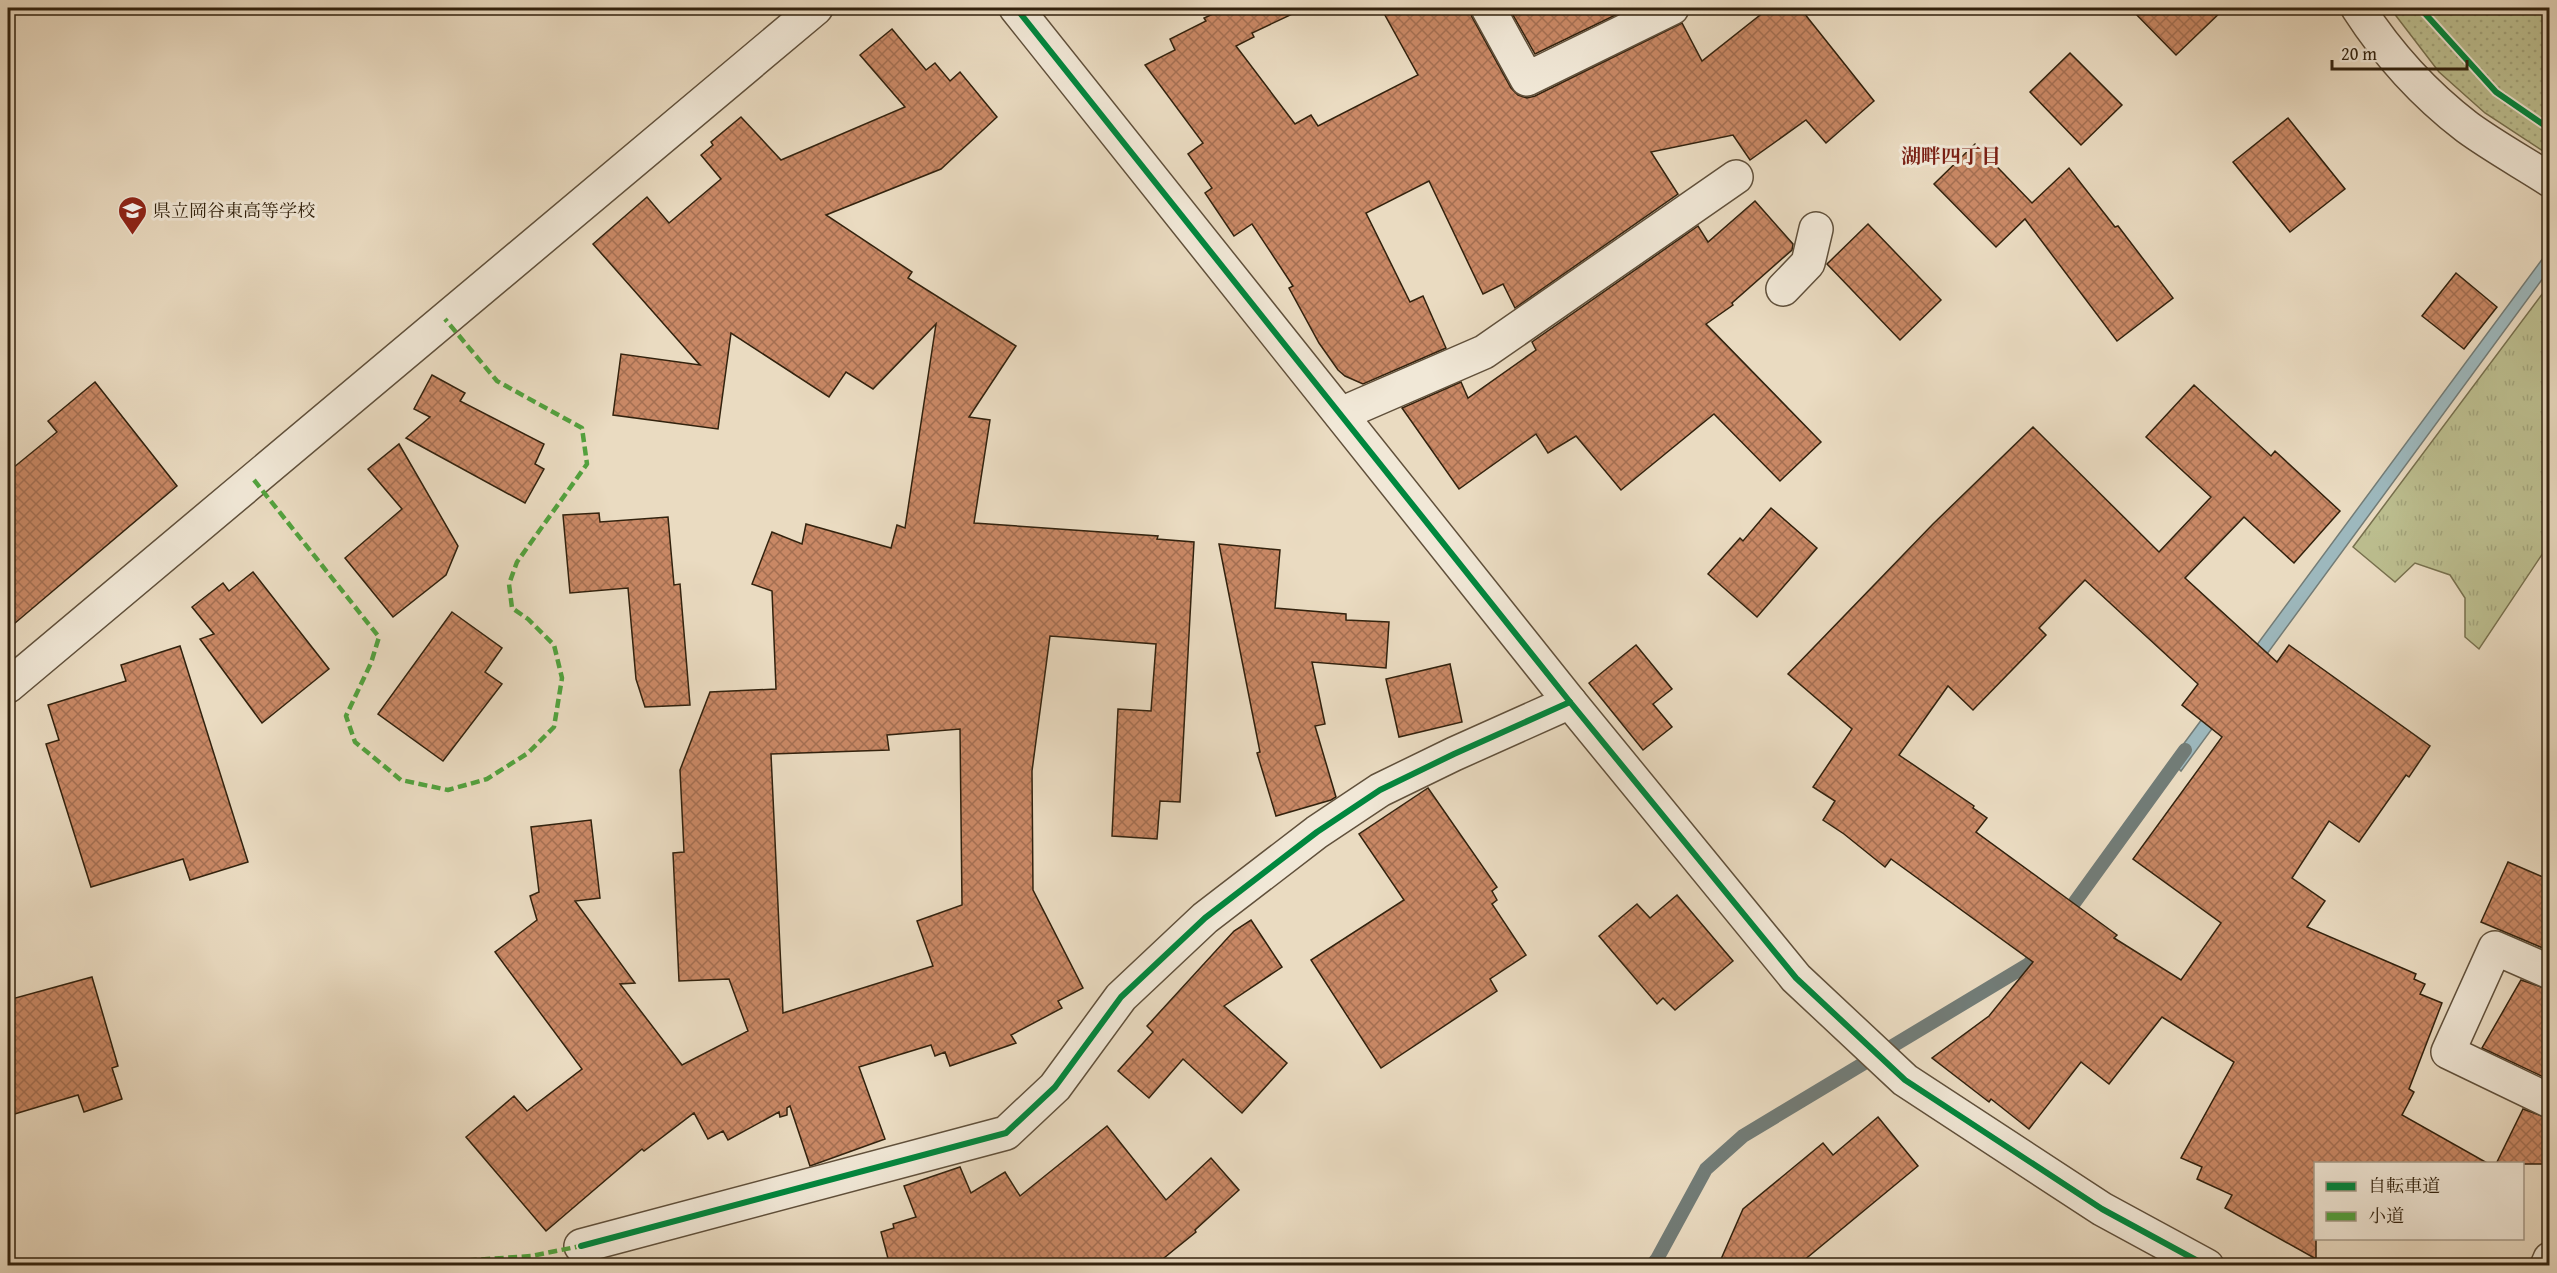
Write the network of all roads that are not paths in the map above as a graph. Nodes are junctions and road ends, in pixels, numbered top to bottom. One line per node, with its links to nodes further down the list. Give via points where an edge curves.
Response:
1 (816, 8): 11 (street)
2 (1016, 8): 10 (street)
3 (1488, 8): 4 (street, via 1527,79)
4 (1672, 8)
5 (2358, 8): 7 (street, via 2404,70 2427,91 2467,126)
6 (1736, 177): 10 (street, via 1484,352)
7 (2550, 180)
8 (1816, 229): 9 (street, via 1808,262)
9 (1784, 289)
10 (1341, 414): 12 (street)
11 (8, 686)
12 (1570, 702): 15 (street, via 1380,790 1317,832 1205,918 1121,997 1055,1087 1006,1133); 17 (street, via 1796,978 1905,1080 2102,1209)
13 (2550, 972): 14 (street, via 2495,948 2448,1052)
14 (2550, 1101)
15 (580, 1246)
16 (2550, 1258): 18 (street)
17 (2207, 1266)
18 (2547, 1266)

